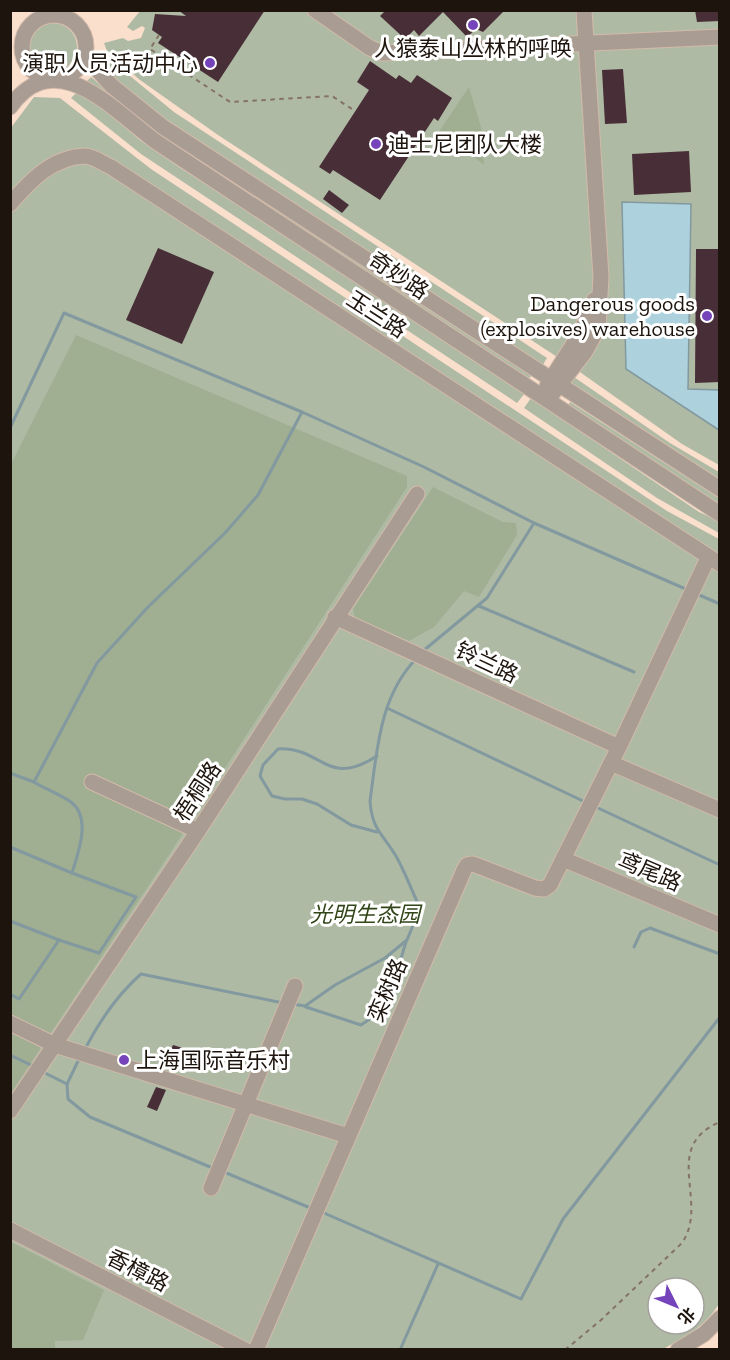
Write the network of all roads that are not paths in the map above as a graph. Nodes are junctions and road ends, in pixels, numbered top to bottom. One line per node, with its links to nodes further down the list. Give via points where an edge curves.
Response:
1 (315, 10): 4 (street, via 383,53)
2 (584, 10): 4 (street)
3 (720, 37): 4 (street)
4 (586, 44): 11 (street, via 601,277 598,328 593,340)
5 (24, 56): 6 (street, via 22,47 28,28 53,15 71,20 79,27 85,40); 7 (street, via 34,72); 8 (street, via 22,76)
6 (85, 56): 7 (street, via 73,73); 11 (street, 奇妙路, via 112,86 163,127)
7 (52, 79): 9 (street, via 27,88); 12 (street, 奇妙路, via 87,90 154,141)
8 (10, 94)
9 (10, 106)
10 (10, 204): 16 (street, 玉兰路, via 35,176 58,162 87,155 111,167)
11 (554, 383): 12 (street); 13 (street, 奇妙路)
12 (544, 398): 15 (street, 奇妙路)
13 (720, 489)
14 (417, 494): 17 (street, 梧桐路)
15 (720, 514)
16 (714, 561): 18 (street, 栾树路)
17 (335, 617): 18 (street, 铃兰路); 22 (street, 梧桐路)
18 (619, 747): 19 (street, 栾树路)
19 (611, 763): 21 (street); 23 (street, 栾树路)
20 (92, 782): 22 (street)
21 (720, 810)
22 (198, 831): 27 (street, 梧桐路)
23 (563, 859): 24 (street, 鸢尾路); 30 (street, 栾树路, via 544,889 481,866 467,865)
24 (720, 925)
25 (290, 998): 28 (street)
26 (10, 1023): 27 (street)
27 (55, 1046): 28 (street); 29 (street, 梧桐路)
28 (246, 1104): 30 (street); 31 (street)
29 (10, 1111)
30 (348, 1136): 35 (street, 栾树路)
31 (216, 1176)
32 (10, 1230): 34 (street, 香樟路)
33 (720, 1318): 36 (street, via 704,1334)
34 (245, 1350)
35 (256, 1350)
36 (678, 1350)

